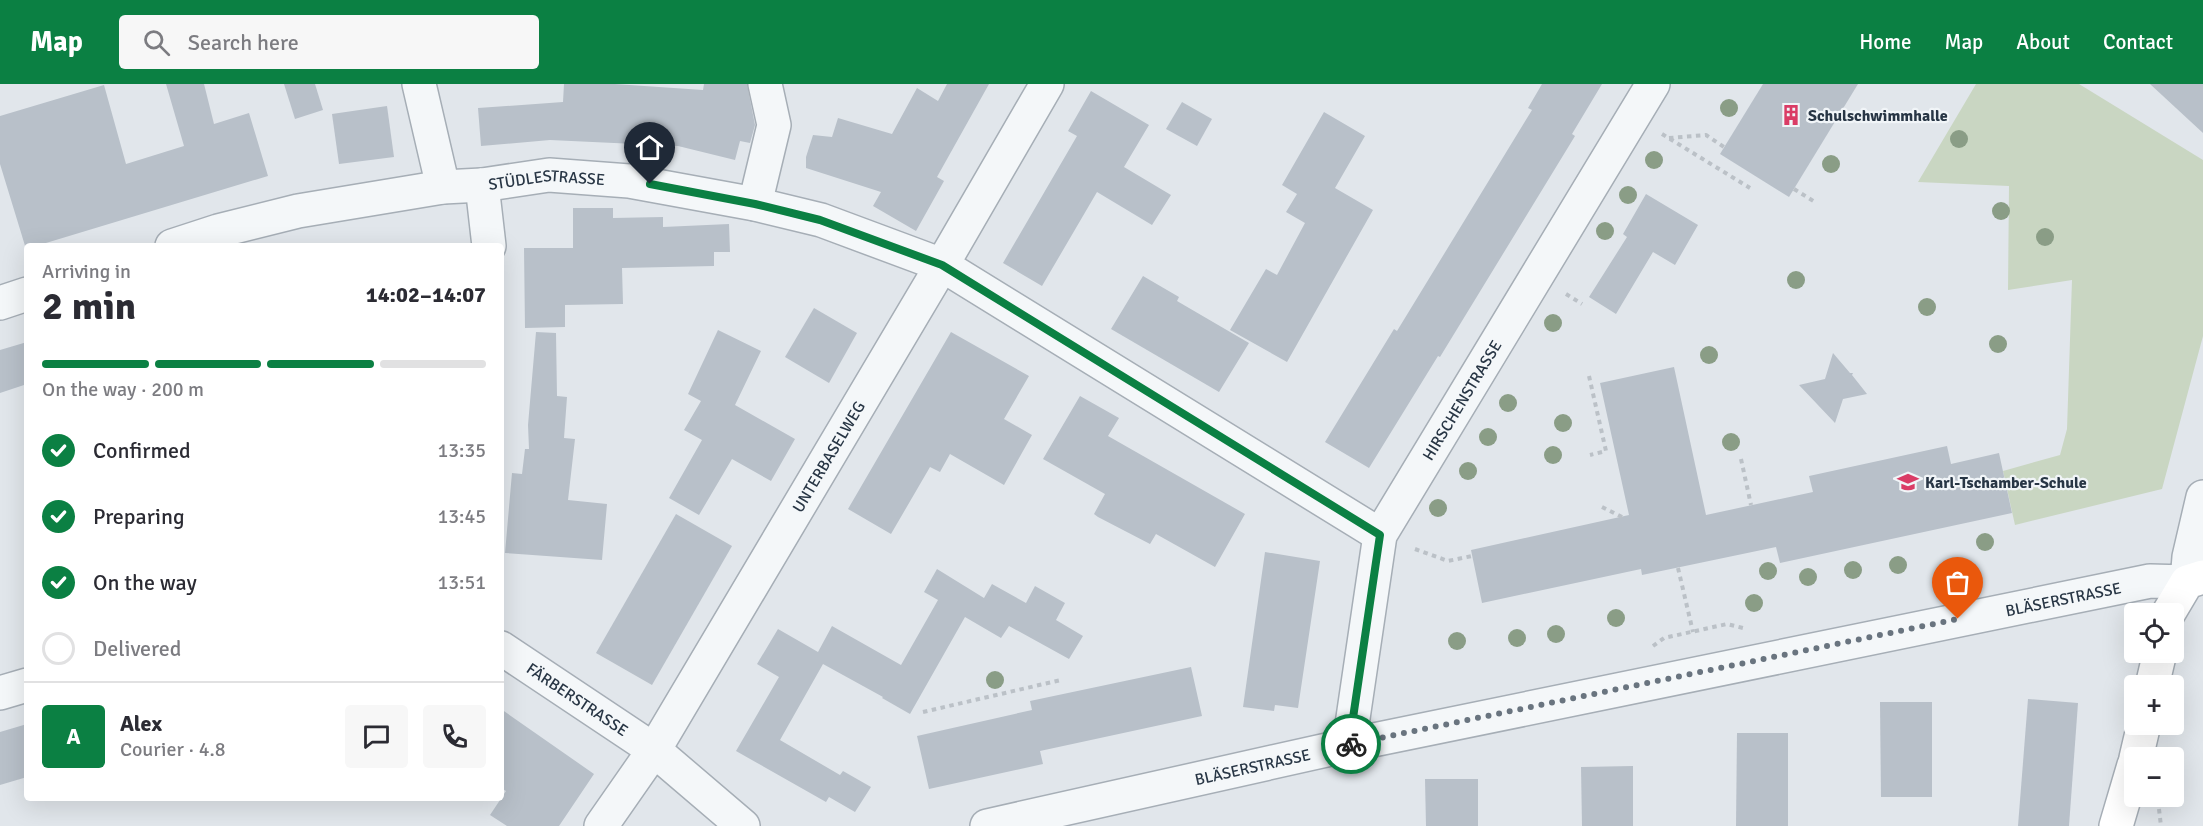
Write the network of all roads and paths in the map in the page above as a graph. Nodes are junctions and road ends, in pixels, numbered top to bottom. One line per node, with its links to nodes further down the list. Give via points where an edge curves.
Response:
1 (419, 84): 9 (street)
2 (765, 84): 13 (street, via 774,124)
3 (1047, 84): 16 (street, UNTERBASELWEG)
4 (1653, 84): 5 (street, HIRSCHENSTRASSE)
5 (1634, 116): 6 (path); 26 (street, HIRSCHENSTRASSE)
6 (1669, 138): 7 (path, via 1706,135); 10 (path)
7 (1724, 147)
8 (482, 185): 9 (street, STÜDLESTRASSE); 13 (street, STÜDLESTRASSE, via 549,175 629,181); 15 (street)
9 (443, 187): 14 (street, STÜDLESTRASSE, via 298,211)
10 (1750, 188)
11 (1794, 189): 12 (path)
12 (1815, 202)
13 (755, 204): 16 (street, STÜDLESTRASSE, via 820,220)
14 (181, 243)
15 (489, 243)
16 (942, 265): 26 (street, STÜDLESTRASSE); 39 (street, UNTERBASELWEG)
17 (24, 295): 18 (street)
18 (0, 303)
19 (1589, 376): 20 (path, via 1606,451)
20 (1590, 455)
21 (1741, 459): 23 (path)
22 (2203, 497): 30 (street, via 2189,557)
23 (1751, 505)
24 (1602, 507): 25 (path)
25 (1622, 517)
26 (1380, 535): 38 (street, HIRSCHENSTRASSE)
27 (1415, 549): 28 (path, via 1448,561)
28 (1472, 556)
29 (1678, 568): 32 (path)
30 (2195, 579): 31 (street); 38 (street, BLÄSERSTRASSE, via 2150,581)
31 (2176, 603)
32 (1693, 632)
33 (504, 650): 39 (street, FÄRBERSTRASSE)
34 (1061, 680): 37 (path)
35 (24, 685): 36 (street)
36 (0, 693)
37 (923, 712)
38 (1349, 745): 43 (street, BLÄSERSTRASSE)
39 (654, 750): 41 (street, UNTERBASELWEG); 42 (street)
40 (2124, 799): 44 (street)
41 (601, 826)
42 (743, 826)
43 (987, 826)
44 (2116, 826)

